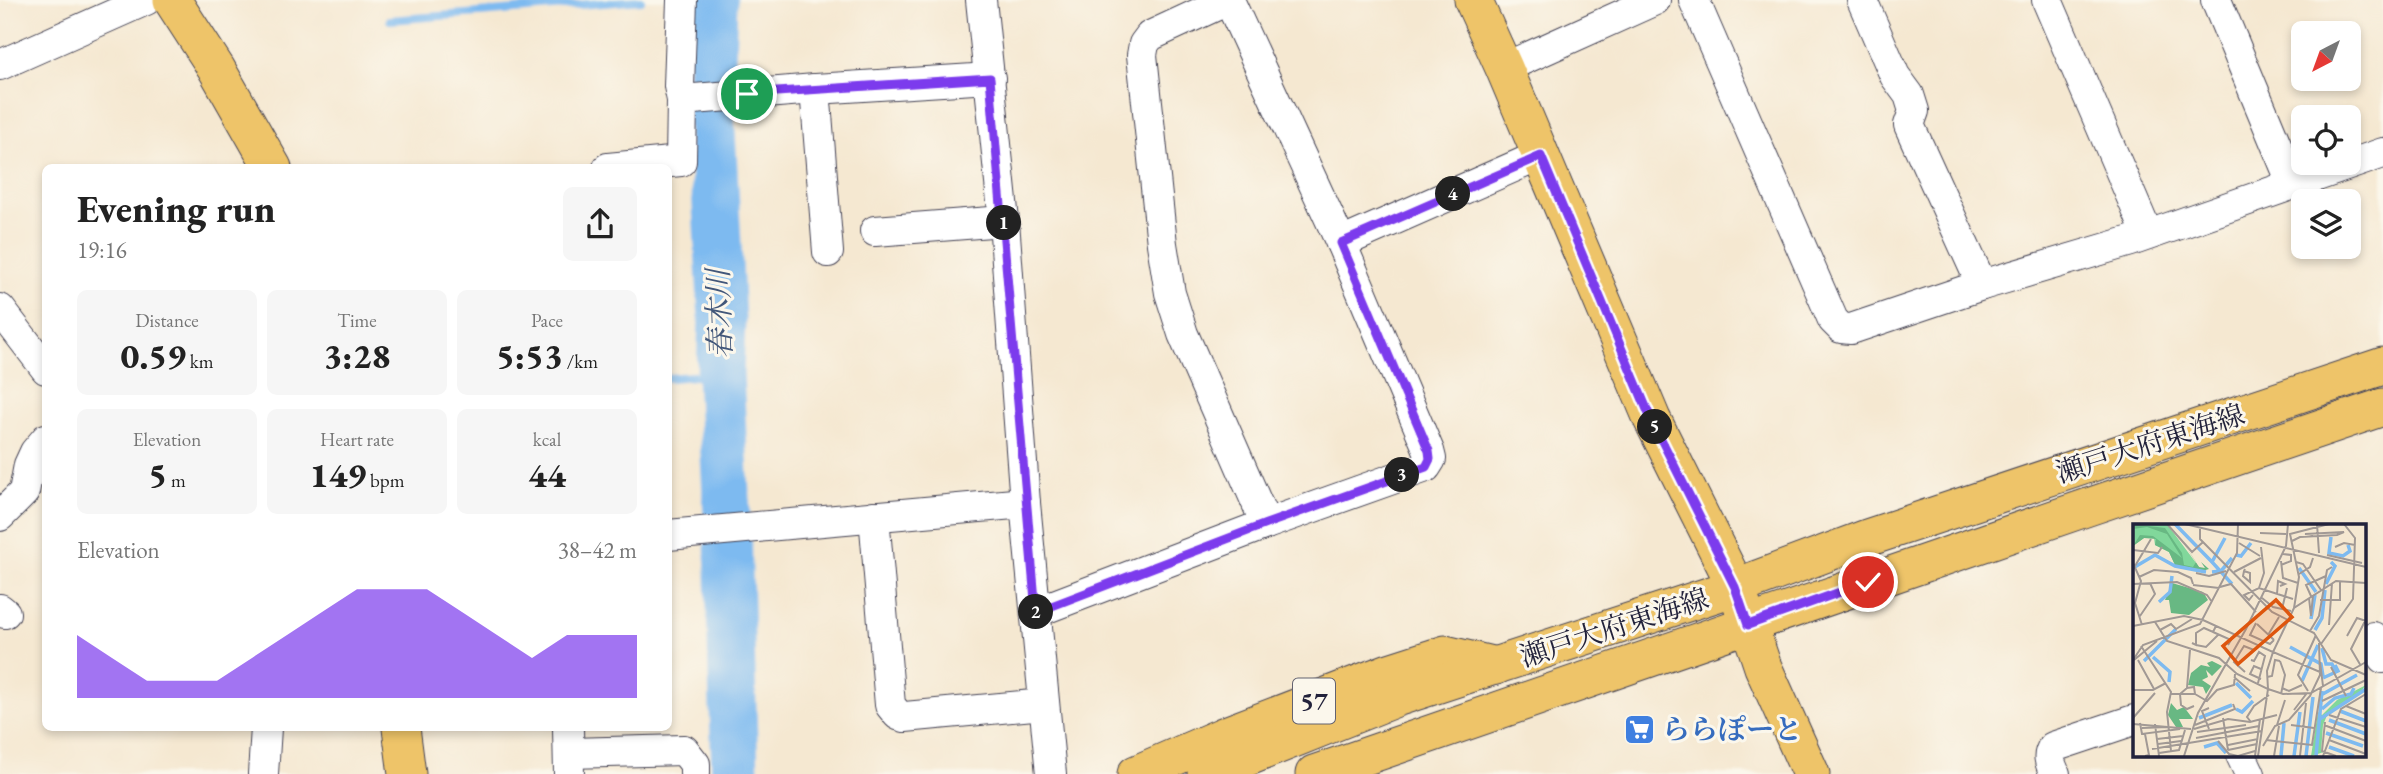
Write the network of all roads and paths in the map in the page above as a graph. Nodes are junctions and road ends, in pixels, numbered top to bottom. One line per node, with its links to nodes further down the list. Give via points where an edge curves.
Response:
1 (146, 0): 12 (street)
2 (172, 0): 19 (main road)
3 (682, 0): 16 (street)
4 (981, 0): 14 (street)
5 (1228, 0): 25 (street); 36 (street, via 1150,36 1142,55 1170,293 1183,334)
6 (1473, 0): 13 (main road)
7 (1655, 0): 13 (street)
8 (1693, 0): 27 (street, via 1833,320 1841,328 1851,329)
9 (1862, 0): 27 (street, via 1895,76 1909,95 1914,111 1909,125)
10 (2047, 0): 24 (street)
11 (2216, 0): 21 (street)
12 (0, 65)
13 (1504, 68): 18 (main road)
14 (990, 78): 15 (street); 22 (street)
15 (815, 89): 16 (street); 26 (street)
16 (682, 100): 20 (street, via 681,161)
17 (2383, 153): 21 (street)
18 (1541, 156): 25 (street); 38 (main road, via 1651,419)
19 (271, 164)
20 (650, 164)
21 (2294, 185): 24 (street)
22 (1004, 221): 23 (street); 33 (street)
23 (874, 232)
24 (2147, 233): 27 (street)
25 (1341, 243): 36 (street, via 1430,459 1426,467)
26 (828, 252)
27 (1982, 285)
28 (0, 309): 29 (street)
29 (42, 364)
30 (2383, 366): 38 (main road, 瀬戸大府東海線 / 57, via 1867,538)
31 (2383, 407): 40 (main road, 瀬戸大府東海線 / 57)
32 (42, 444): 34 (street, via 29,465 24,492)
33 (1025, 503): 35 (street); 39 (street)
34 (0, 516)
35 (874, 516): 37 (street); 43 (street, via 890,705 898,715)
36 (1266, 524): 39 (street)
37 (672, 535)
38 (1735, 587): 40 (main road); 41 (main road, 瀬戸大府東海線 / 57)
39 (1036, 612): 43 (street)
40 (1748, 625): 42 (main road, 瀬戸大府東海線 / 57); 57 (main road)
41 (1497, 666): 53 (main road, 57, via 1445,654 1236,731); 54 (main road, 瀬戸大府東海線 / 57, via 1396,698)
42 (1522, 703): 55 (main road, 瀬戸大府東海線 / 57); 56 (main road, 57, via 1483,738)
43 (1044, 704): 52 (street)
44 (2133, 720): 58 (street, via 2053,747 2049,760)
45 (265, 731): 49 (street)
46 (401, 731): 50 (main road)
47 (569, 752): 51 (street, via 684,750 695,764)
48 (2241, 756): 59 (street)
49 (263, 774)
50 (407, 774)
51 (695, 774)
52 (1051, 774)
53 (1136, 774)
54 (1206, 774)
55 (1314, 774)
56 (1394, 774)
57 (1811, 774)
58 (2055, 774)
59 (2250, 774)

